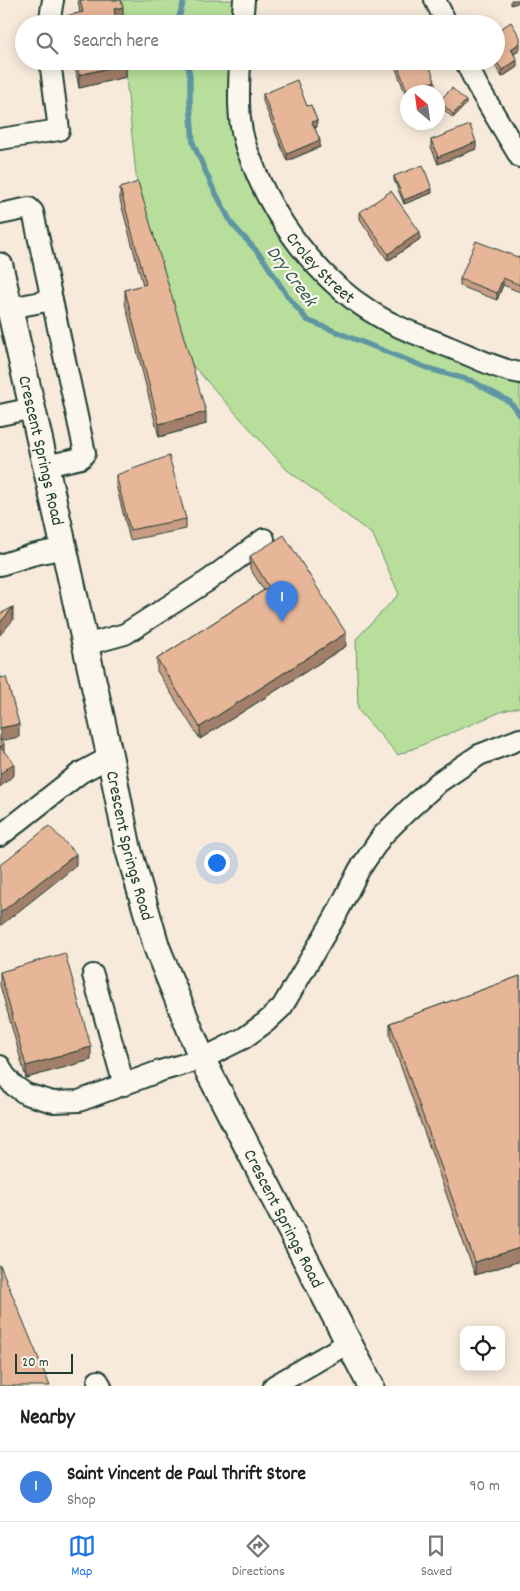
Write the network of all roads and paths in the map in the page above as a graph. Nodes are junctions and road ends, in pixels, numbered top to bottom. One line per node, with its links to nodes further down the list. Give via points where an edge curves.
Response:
1 (53, 0): 4 (street)
2 (244, 0): 5 (street)
3 (435, 0): 6 (street)
4 (50, 15)
5 (243, 15)
6 (442, 15)
7 (51, 70): 10 (street, via 60,130)
8 (240, 70): 16 (street, Croley Street, via 244,141 259,181 284,223 327,276 346,294 393,325)
9 (470, 70): 11 (street)
10 (0, 139)
11 (520, 157)
12 (0, 214): 14 (street, via 29,208 33,212)
13 (0, 266): 15 (main road, Crescent Springs Road)
14 (52, 300): 15 (street); 19 (street, via 85,453 81,458)
15 (7, 313): 17 (main road, Crescent Springs Road)
16 (520, 373)
17 (33, 408): 18 (street); 19 (main road, Crescent Springs Road)
18 (0, 415)
19 (46, 466): 21 (main road, Crescent Springs Road)
20 (264, 539): 23 (street, via 210,580 125,634)
21 (64, 548): 22 (street); 23 (main road, Crescent Springs Road)
22 (0, 565)
23 (85, 645): 25 (main road, Crescent Springs Road)
24 (520, 739): 28 (street, via 479,755 439,782 382,836 359,870 282,1006 244,1038)
25 (110, 756): 26 (street, via 80,773); 28 (main road, Crescent Springs Road, via 128,848 157,948)
26 (0, 836)
27 (93, 976): 30 (street)
28 (202, 1059): 30 (street); 31 (main road, Crescent Springs Road)
29 (0, 1066): 30 (street, via 13,1085 26,1094 53,1102 79,1101)
30 (124, 1085)
31 (348, 1343): 32 (street); 33 (main road, Crescent Springs Road)
32 (274, 1386)
33 (371, 1386)

